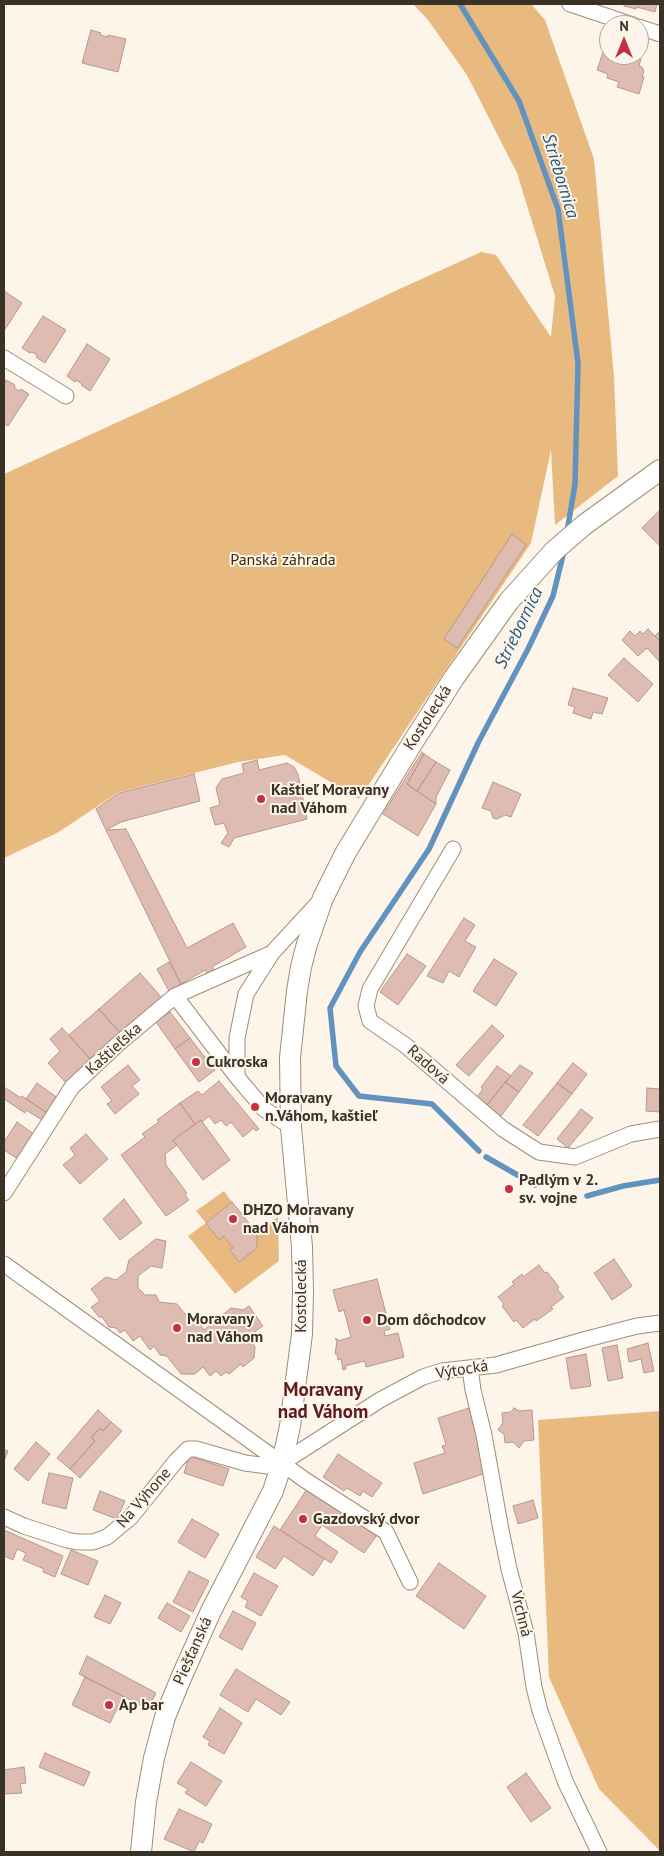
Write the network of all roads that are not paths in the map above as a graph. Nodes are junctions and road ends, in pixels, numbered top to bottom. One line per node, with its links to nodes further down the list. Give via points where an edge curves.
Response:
1 (570, 4): 2 (street)
2 (603, 15)
3 (4, 358): 4 (street)
4 (66, 396)
5 (660, 470): 7 (main road, Kostolecká, via 554,551 509,601 449,686 377,799)
6 (454, 849): 12 (street, Radová, via 370,990 366,1006 370,1021 405,1045 503,1129 539,1152 575,1157 632,1134)
7 (323, 898): 8 (street, Kostolecká); 11 (main road, Kostolecká, via 307,944 297,991 290,1058)
8 (272, 953): 9 (street, Kostolecká); 10 (street, Kostolecká, via 246,994 237,1038)
9 (175, 996): 10 (street); 13 (street, Kaštieľska, via 72,1087)
10 (237, 1076): 11 (street, via 264,1109)
11 (291, 1127): 17 (main road, Kostolecká, via 302,1247 302,1334)
12 (660, 1129)
13 (4, 1193)
14 (4, 1264): 17 (street)
15 (660, 1323): 16 (street, Výtocká, via 637,1326 496,1365)
16 (470, 1368): 17 (street, Výtocká, via 442,1371 401,1387); 21 (street, Vrchná, via 540,1711 565,1781)
17 (282, 1463): 18 (street, Na Výhone, via 268,1466 245,1463 196,1448 188,1449 131,1517 107,1537 93,1542 67,1540); 19 (street, via 386,1532); 20 (main road, Piešťanská, via 263,1512 211,1610 180,1678 154,1758)
18 (4, 1518)
19 (410, 1582)
20 (142, 1852)
21 (599, 1852)

